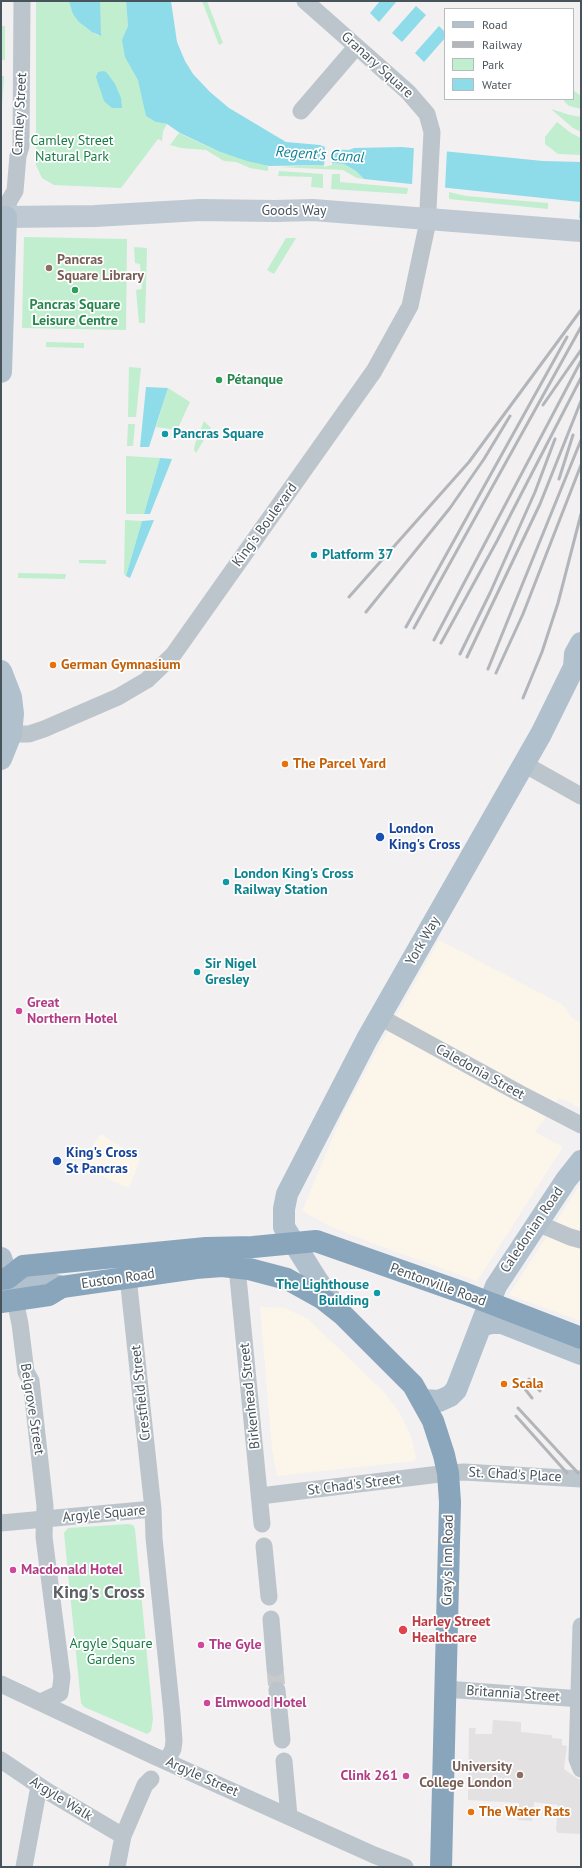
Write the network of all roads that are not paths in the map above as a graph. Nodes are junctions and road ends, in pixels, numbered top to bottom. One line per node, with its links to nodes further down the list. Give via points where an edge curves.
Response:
1 (22, 1): 6 (street, Camley Street, via 21,146 15,191)
2 (305, 1): 3 (street, Granary Square)
3 (356, 47): 4 (street); 5 (street, Granary Square, via 422,107 431,125)
4 (301, 111)
5 (428, 203)
6 (4, 209): 8 (street, Goods Way, via 95,216 200,210 312,210); 9 (main road)
7 (428, 226): 13 (street, King's Boulevard, via 410,306 374,371 173,655 147,680 118,696 44,729 29,734)
8 (571, 230)
9 (1, 372)
10 (581, 643): 11 (main road, York Way, via 575,654)
11 (578, 664): 15 (main road, York Way)
12 (1, 671): 13 (main road, via 13,707)
13 (11, 734): 14 (main road)
14 (1, 759)
15 (524, 764): 16 (street); 17 (main road, York Way)
16 (581, 796)
17 (380, 1017): 18 (street, Caledonia Street); 21 (main road, York Way, via 290,1185 284,1209)
18 (581, 1125)
19 (581, 1161): 20 (main road, Caledonian Road)
20 (537, 1223): 22 (street); 30 (main road, Caledonian Road, via 496,1286)
21 (289, 1235): 23 (highway, Pentonville Road, via 253,1247); 30 (highway, Pentonville Road, via 316,1241); 31 (main road, Gray's Inn Road)
22 (581, 1240)
23 (206, 1248): 27 (highway, Euston Road, via 23,1266)
24 (1, 1258): 27 (main road)
25 (237, 1267): 26 (highway, Euston Road, via 196,1268); 31 (highway, Gray's Inn Road, via 271,1274 298,1285 323,1299); 38 (street, Birkenhead Street)
26 (128, 1277): 28 (highway, Euston Road); 39 (street, Crestfield Street)
27 (5, 1279): 28 (main road, via 24,1285 47,1283); 29 (main road)
28 (62, 1287): 29 (highway, Euston Road, via 49,1295)
29 (8, 1301): 40 (street, Belgrove Street, via 20,1324 26,1372 31,1381 45,1506)
30 (489, 1303): 32 (main road, Caledonian Road); 33 (highway, Pentonville Road)
31 (342, 1314): 35 (highway, Gray's Inn Road, via 403,1374)
32 (481, 1326): 34 (main road, via 502,1323); 35 (main road, Caledonian Road, via 456,1390 438,1401)
33 (581, 1338)
34 (581, 1354)
35 (422, 1400): 36 (highway, Gray's Inn Road, via 439,1437)
36 (448, 1473): 37 (street, St. Chad's Place); 38 (street, St Chad's Street); 49 (highway, Gray's Inn Road, via 450,1502)
37 (581, 1479)
38 (260, 1496): 42 (street, Birkenhead Street)
39 (154, 1509): 40 (street, Argyle Square); 55 (street, Argyle Square, via 154,1538 174,1742)
40 (44, 1519): 41 (street); 52 (street, Argyle Square, via 62,1688 60,1693)
41 (1, 1523)
42 (262, 1524)
43 (264, 1546): 44 (street)
44 (269, 1597)
45 (271, 1619): 47 (street)
46 (581, 1626): 51 (street)
47 (275, 1668)
48 (1, 1684): 52 (street, Argyle Street)
49 (445, 1689): 51 (street, Britannia Street); 65 (highway, Gray's Inn Road)
50 (277, 1690): 53 (street)
51 (580, 1699): 57 (street, via 577,1759)
52 (40, 1702): 55 (street, Argyle Street)
53 (282, 1740)
54 (1, 1760): 59 (street, Argyle Walk)
55 (167, 1761): 60 (street, Argyle Street)
56 (284, 1761): 60 (street)
57 (581, 1769)
58 (152, 1779): 61 (street, via 145,1785)
59 (39, 1786): 61 (street, Argyle Walk); 62 (street)
60 (289, 1816): 64 (street, Argyle Street)
61 (122, 1836): 63 (street)
62 (24, 1867)
63 (117, 1867)
64 (405, 1867)
65 (441, 1867)

